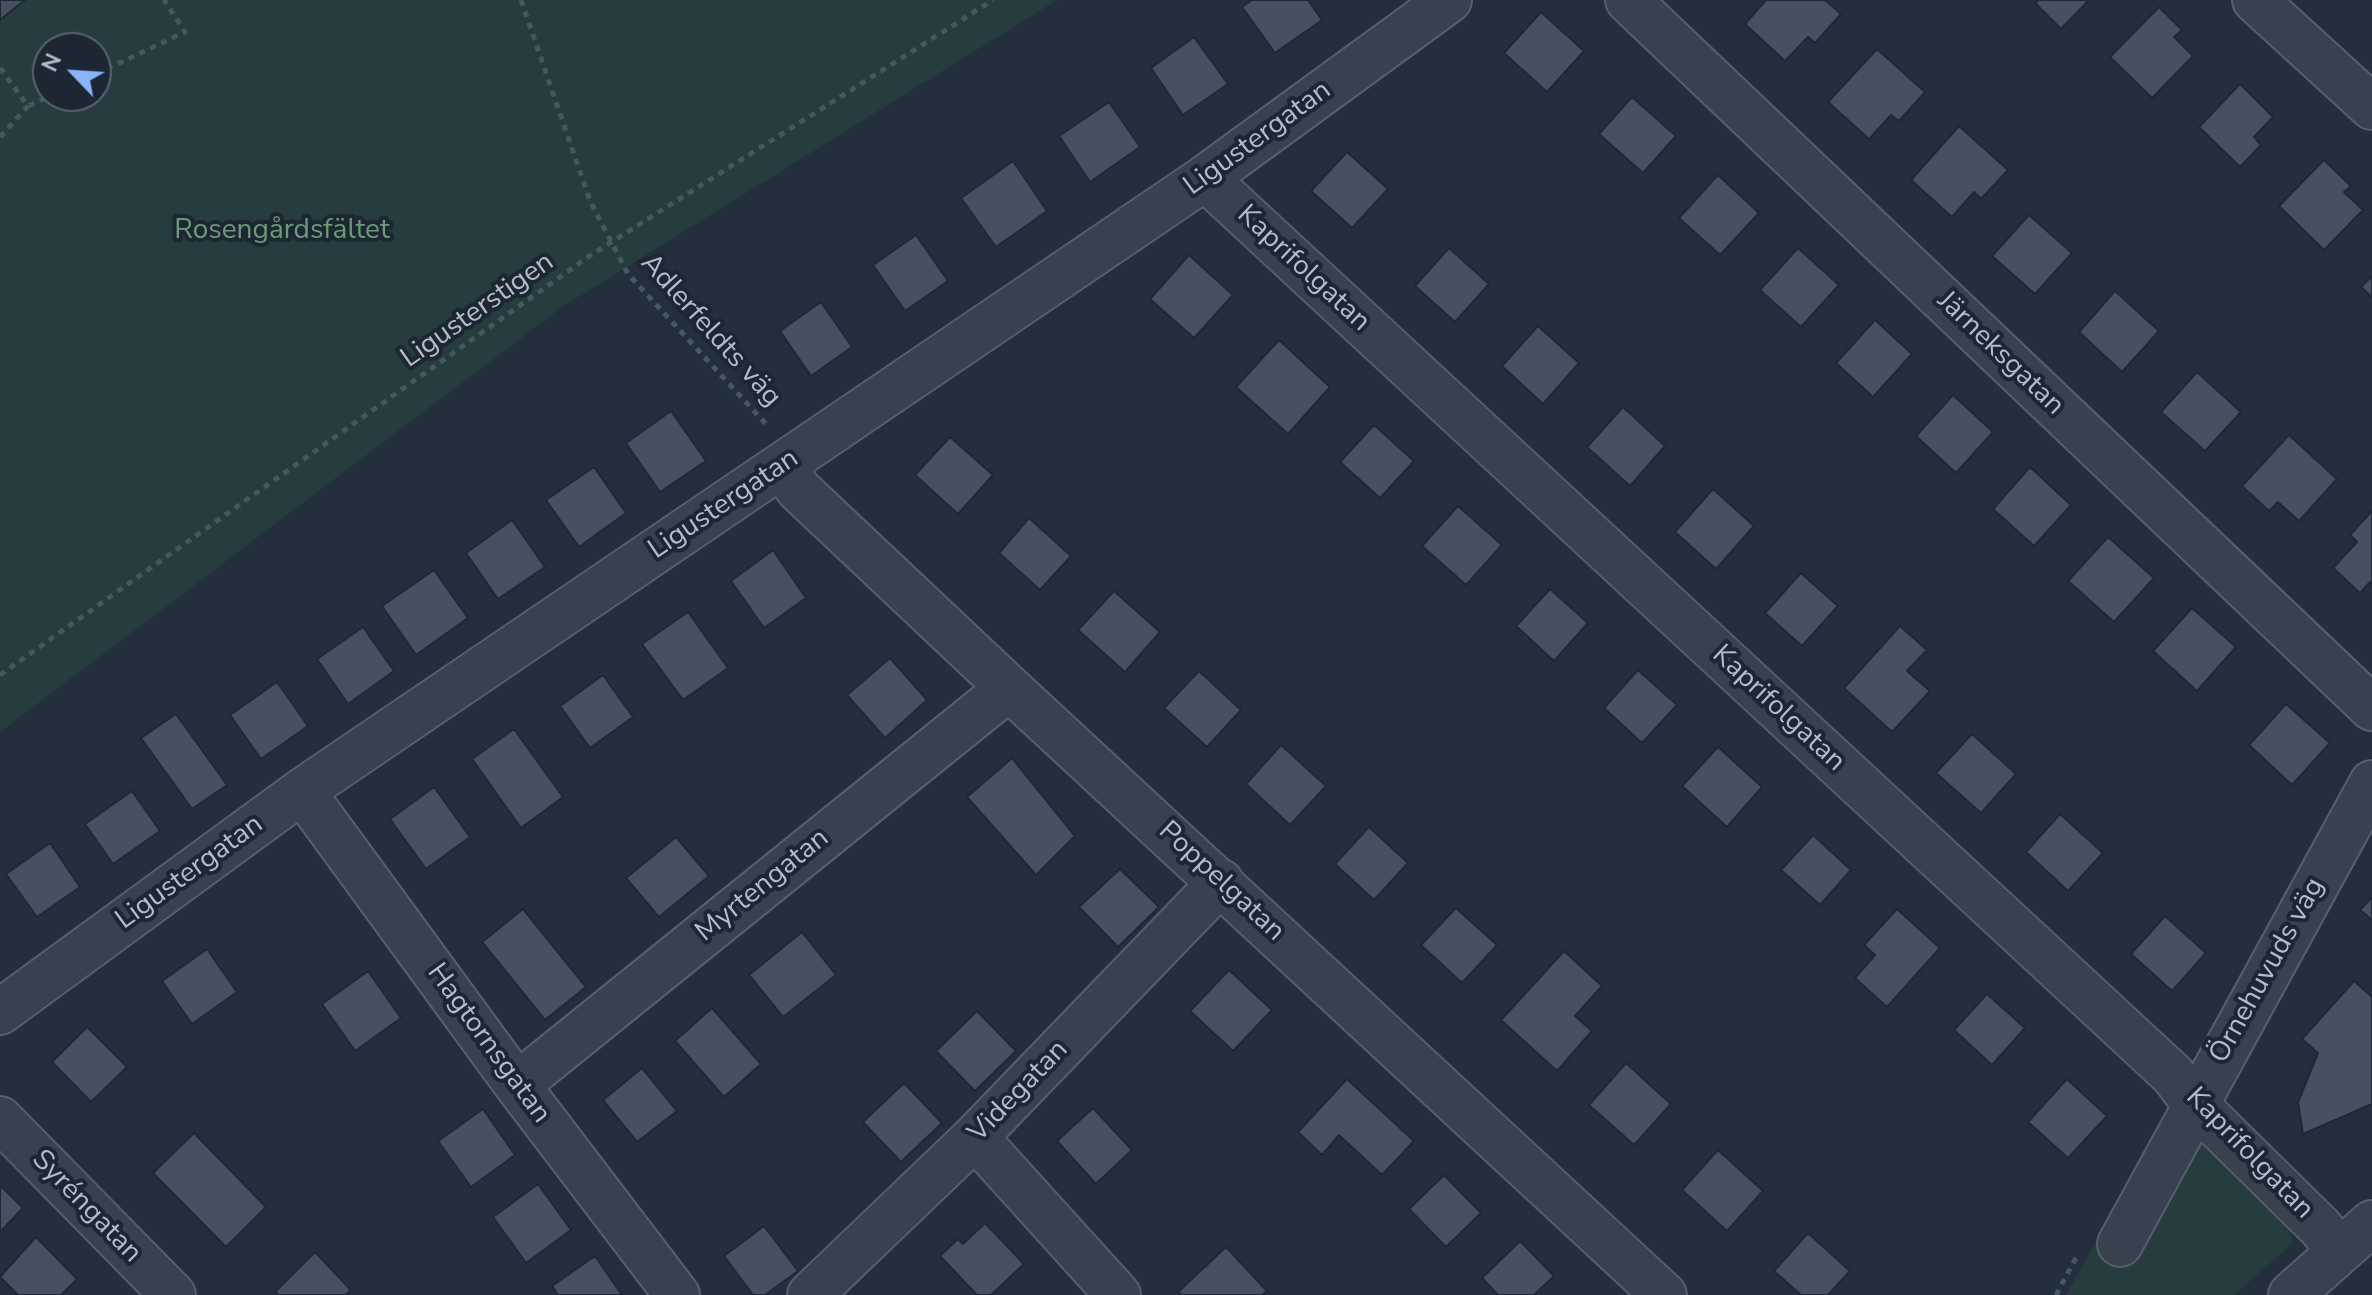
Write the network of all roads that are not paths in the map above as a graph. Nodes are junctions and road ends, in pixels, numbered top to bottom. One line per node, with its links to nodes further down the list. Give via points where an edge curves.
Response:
1 (1449, 0): 5 (street, Ligustergatan)
2 (1628, 0): 8 (street, Järneksgatan)
3 (2255, 0): 4 (street)
4 (2372, 107)
5 (1205, 178): 6 (street, Ligustergatan); 14 (street, Kaprifolgatan, via 2173,1075)
6 (781, 466): 7 (street, Poppelgatan, via 799,490); 10 (street, Ligustergatan)
7 (1009, 688): 11 (street, Poppelgatan); 13 (street, Myrtengatan)
8 (2372, 708)
9 (2372, 783): 14 (street, Örnehuvuds väg)
10 (302, 791): 12 (street, Ligustergatan); 13 (street, Hagtornsgatan)
11 (1221, 882): 16 (street, Videgatan); 24 (street, Poppelgatan)
12 (0, 1012)
13 (517, 1085): 21 (street, Hagtornsgatan)
14 (2195, 1104): 18 (street, Örnehuvuds väg); 19 (street, Kaprifolgatan)
15 (0, 1119): 20 (street, Syréngatan)
16 (975, 1137): 22 (street, Videgatan); 23 (street)
17 (2372, 1223): 19 (street)
18 (2120, 1244)
19 (2340, 1251): 25 (street)
20 (173, 1295)
21 (677, 1295)
22 (810, 1295)
23 (1118, 1295)
24 (1664, 1295)
25 (2291, 1295)

